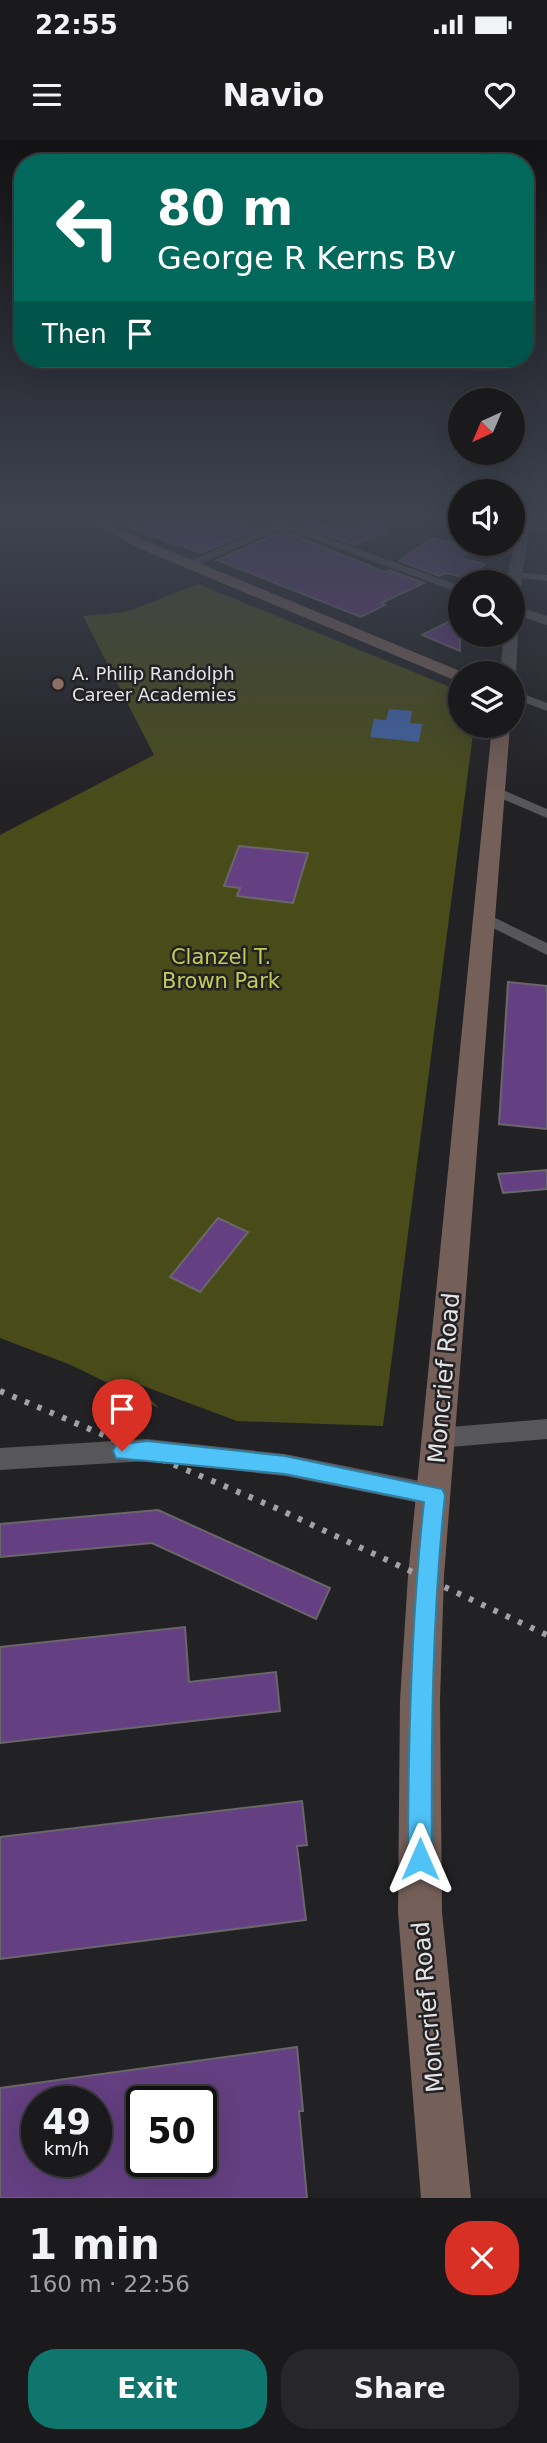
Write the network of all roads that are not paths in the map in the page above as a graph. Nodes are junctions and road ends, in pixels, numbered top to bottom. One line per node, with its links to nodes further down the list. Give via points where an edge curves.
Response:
1 (301, 611): 4 (main road)
2 (525, 613): 3 (street)
3 (547, 621)
4 (448, 671)
5 (525, 699): 6 (street)
6 (547, 707)
7 (500, 738): 8 (main road, Moncrief Road)
8 (496, 791): 9 (street); 10 (main road, Moncrief Road)
9 (547, 814)
10 (485, 918): 11 (street); 13 (main road, Moncrief Road)
11 (545, 945)
12 (547, 1429): 13 (street)
13 (438, 1438): 15 (main road, Moncrief Road)
14 (0, 1459): 15 (street, via 147,1450 285,1465)
15 (435, 1495): 16 (main road, Moncrief Road, via 420,1700 420,1912)
16 (446, 2198)

